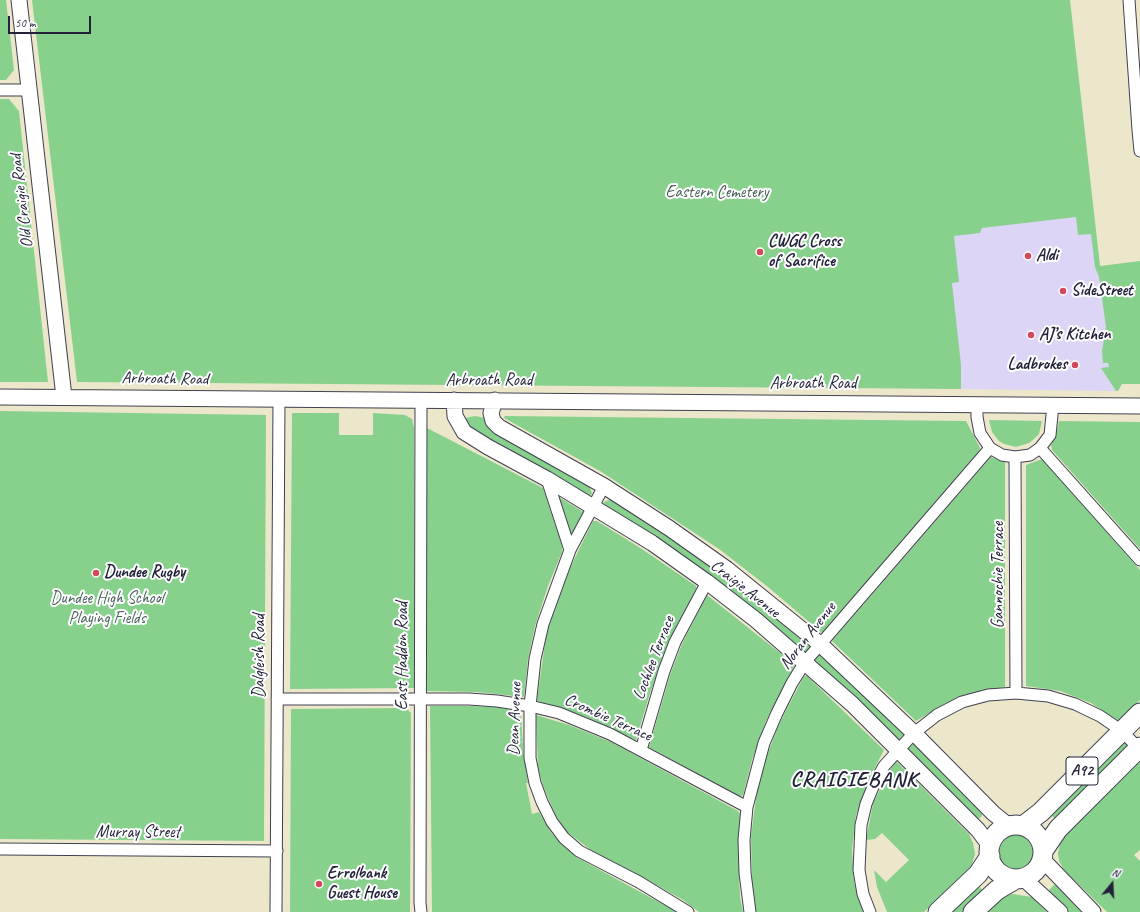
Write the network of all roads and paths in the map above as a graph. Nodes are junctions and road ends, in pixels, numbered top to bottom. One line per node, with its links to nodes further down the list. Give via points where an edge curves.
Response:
1 (19, 0): 5 (street, Old Craigie Road)
2 (1129, 0): 3 (street)
3 (1136, 30): 6 (street)
4 (0, 90): 5 (street)
5 (29, 90): 9 (street, Old Craigie Road)
6 (1139, 130): 7 (street)
7 (1140, 151)
8 (0, 397): 9 (street, Arbroath Road)
9 (64, 397): 10 (street, Arbroath Road)
10 (279, 400): 11 (street, Arbroath Road); 29 (street, Dalgleish Road)
11 (421, 400): 12 (street, Arbroath Road); 30 (street, East Haddon Road)
12 (454, 400): 13 (street, Arbroath Road); 20 (street, Craigie Avenue, via 455,416 464,432)
13 (495, 400): 14 (street, Arbroath Road); 21 (street, Craigie Avenue, via 491,413 499,427)
14 (977, 405): 15 (street, Arbroath Road); 17 (street, via 980,433)
15 (1053, 406): 16 (street, Arbroath Road); 18 (street, via 1050,435)
16 (1140, 406)
17 (990, 448): 19 (street, via 1002,455); 26 (street, Noran Avenue)
18 (1040, 448): 19 (street, via 1030,454); 24 (street)
19 (1015, 457): 28 (street, Gannochie Terrace)
20 (547, 479): 22 (street, Craigie Avenue); 23 (street)
21 (604, 486): 22 (street, Dean Avenue); 26 (street, Craigie Avenue, via 727,569)
22 (593, 506): 23 (street, Dean Avenue); 25 (street, Craigie Avenue)
23 (570, 550): 31 (street, Dean Avenue, via 542,624)
24 (1140, 560)
25 (707, 582): 27 (street, Craigie Avenue); 37 (street, Lochlee Terrace, via 675,642)
26 (820, 644): 27 (street, Noran Avenue); 34 (street, Craigie Avenue)
27 (805, 662): 35 (street, Craigie Avenue); 38 (street, Noran Avenue, via 792,683 767,737)
28 (1016, 693): 33 (street, via 1048,696 1075,704 1100,716); 34 (street, via 988,695 962,702 937,715)
29 (277, 699): 30 (street, Crombie Terrace); 42 (street, Dalgleish Road)
30 (420, 699): 31 (street, Crombie Terrace, via 497,701); 46 (street, East Haddon Road)
31 (530, 706): 37 (street, Crombie Terrace, via 584,723); 47 (street, Dean Avenue, via 528,732 535,782 552,822 564,838 580,851 639,882)
32 (1140, 714): 33 (highway, A92)
33 (1122, 731): 36 (street); 39 (highway, A92, via 1041,812)
34 (914, 732): 35 (street); 39 (street, Craigie Avenue, via 993,813)
35 (897, 748): 41 (street, Craigie Avenue, via 978,830); 49 (street, via 875,782 861,825 859,870 863,894)
36 (1140, 748): 43 (highway, A92, via 1058,829)
37 (641, 750): 38 (street, Crombie Terrace)
38 (747, 807): 48 (street, Noran Avenue, via 744,840)
39 (1016, 826): 41 (highway, via 997,833); 43 (highway, via 1037,835)
40 (0, 849): 42 (street, Murray Street)
41 (990, 851): 44 (highway, via 996,870 1009,878); 50 (highway, via 978,874)
42 (277, 852): 45 (street, Dalgleish Road)
43 (1043, 855): 44 (highway, via 1038,868); 53 (street)
44 (1020, 879): 51 (highway, via 997,890); 52 (street)
45 (276, 912)
46 (422, 912)
47 (688, 912)
48 (750, 912)
49 (870, 912)
50 (938, 912)
51 (973, 912)
52 (1060, 912)
53 (1093, 912)

